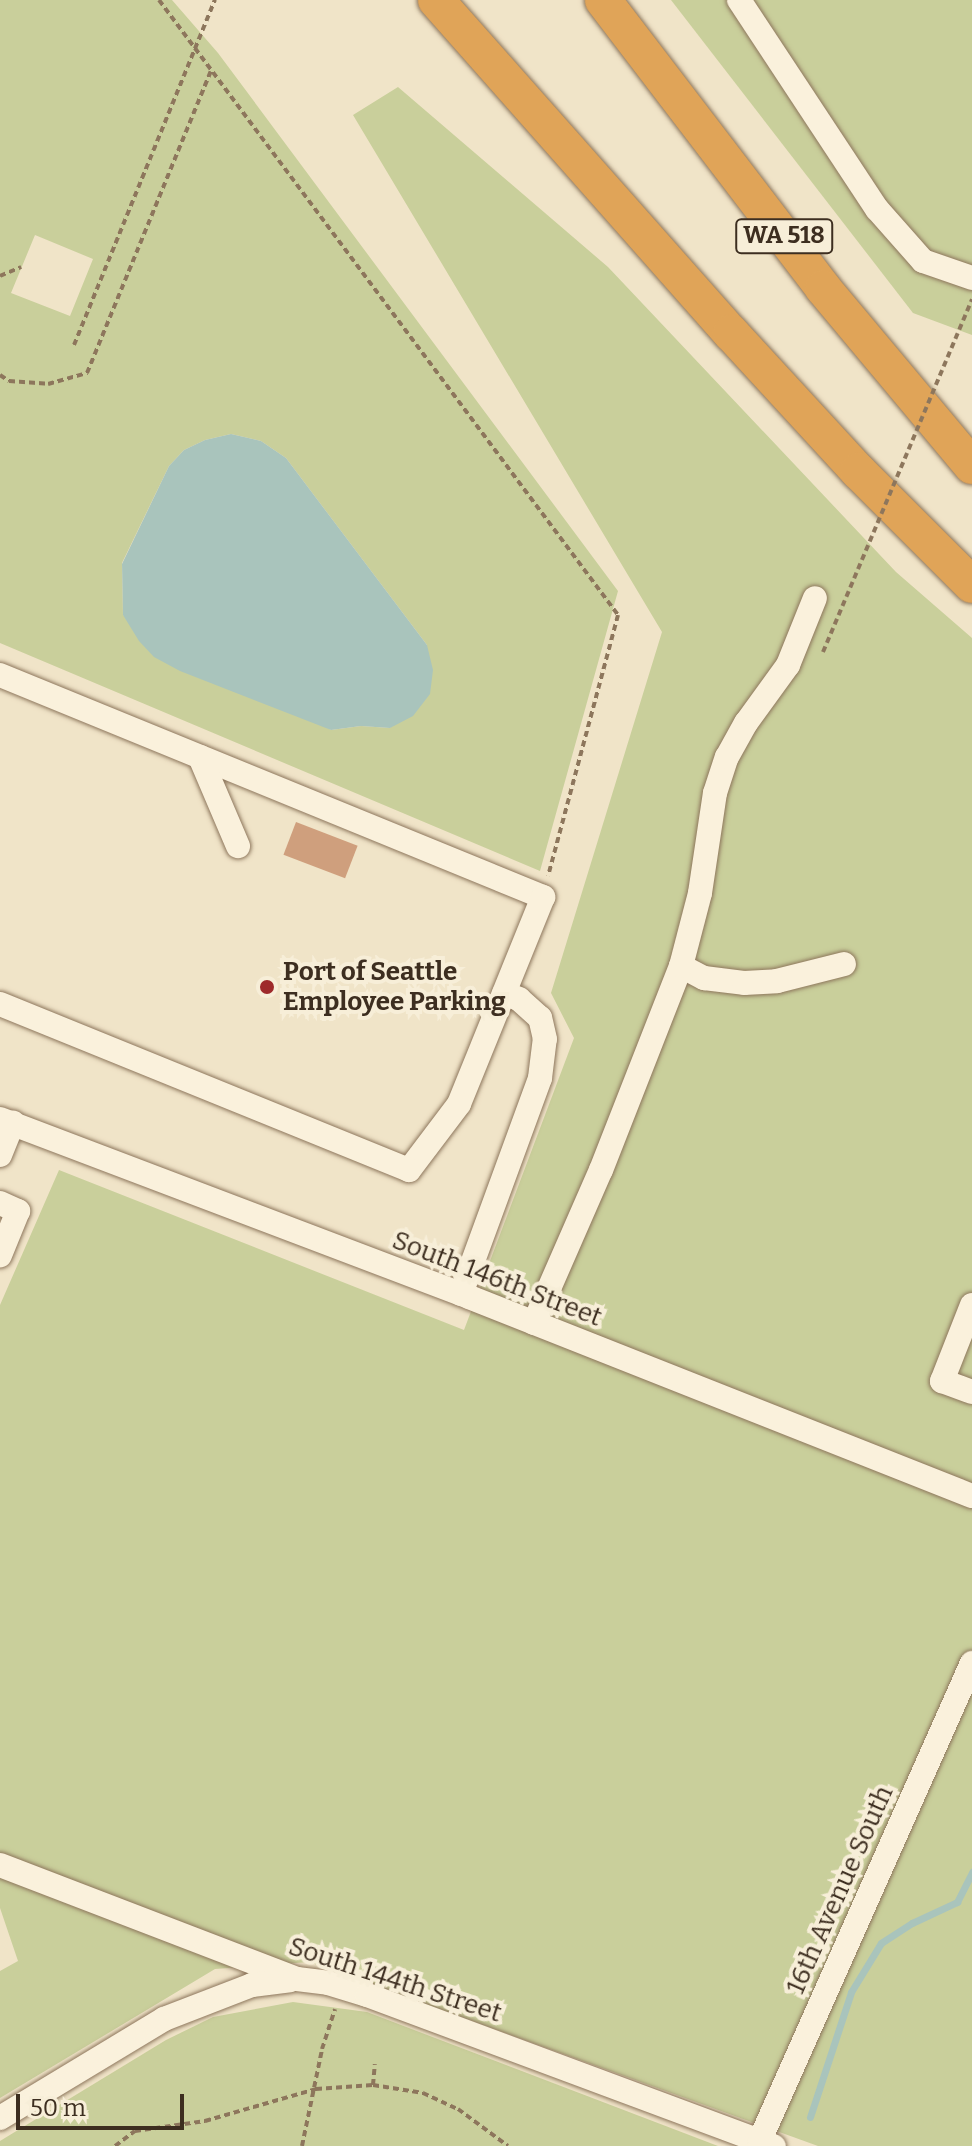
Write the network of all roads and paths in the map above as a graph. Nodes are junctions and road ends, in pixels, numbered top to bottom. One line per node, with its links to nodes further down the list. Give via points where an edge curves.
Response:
1 (159, 0): 6 (path)
2 (215, 0): 11 (path, bridge)
3 (436, 0): 14 (highway, via 731,333)
4 (603, 0): 13 (highway, WA 518, via 823,288)
5 (739, 0): 9 (street, via 877,209 923,261)
6 (211, 71): 12 (path, via 87,373 48,384 9,381); 20 (path, via 618,615)
7 (21, 267): 8 (path)
8 (0, 276)
9 (972, 278)
10 (972, 299): 16 (path, bridge)
11 (74, 345)
12 (0, 375)
13 (972, 466)
14 (972, 585)
15 (815, 598): 22 (street, via 788,665 727,757)
16 (823, 652)
17 (0, 675): 18 (street)
18 (200, 757): 19 (street); 20 (street)
19 (238, 846)
20 (543, 897): 23 (street)
21 (844, 964): 22 (street, via 777,981 744,983 704,978)
22 (681, 966): 31 (street, via 617,1134)
23 (504, 993): 24 (street, via 459,1104 409,1170); 29 (street, via 540,1018 545,1039 540,1078)
24 (0, 1004)
25 (6, 1121): 26 (street); 29 (street, South 146th Street)
26 (0, 1155)
27 (0, 1203): 28 (street, via 18,1211)
28 (0, 1255)
29 (461, 1294): 31 (street, South 146th Street)
30 (972, 1305): 32 (street, via 942,1381)
31 (534, 1323): 33 (street, South 146th Street)
32 (972, 1392)
33 (972, 1496)
34 (972, 1663): 44 (street, 16th Avenue South)
35 (0, 1865): 36 (street, South 144th Street)
36 (297, 1979): 37 (street, South 144th Street); 43 (street, via 252,1985 164,2019)
37 (343, 1988): 40 (path, via 322,2049); 44 (street, South 144th Street)
38 (375, 2064): 39 (path)
39 (373, 2085): 40 (path); 47 (path, via 423,2093 458,2109)
40 (316, 2089): 41 (path); 42 (path)
41 (300, 2093): 42 (path, via 310,2096); 45 (path, via 205,2121 135,2131)
42 (313, 2106): 46 (path)
43 (0, 2118)
44 (767, 2143)
45 (115, 2146)
46 (305, 2146)
47 (508, 2146)

